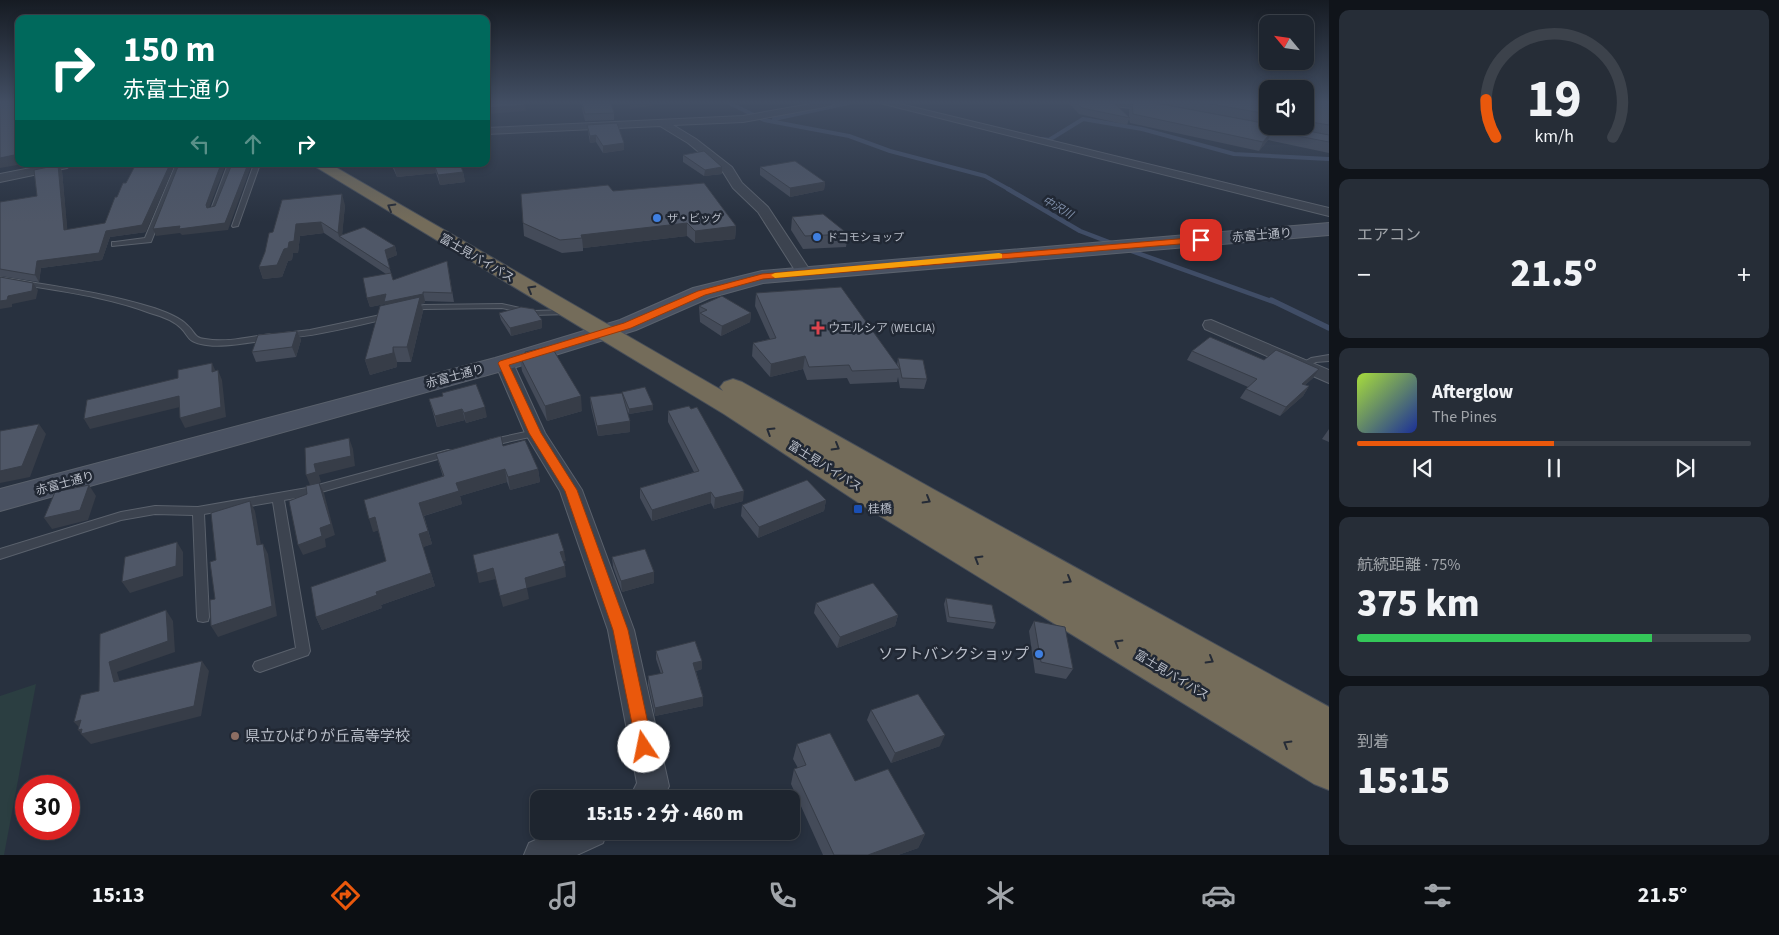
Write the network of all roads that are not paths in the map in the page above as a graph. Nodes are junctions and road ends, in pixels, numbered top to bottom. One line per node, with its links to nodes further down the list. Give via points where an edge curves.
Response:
1 (694, 143): 15 (street, via 728,170 763,210)
2 (1048, 143): 11 (street)
3 (53, 167): 9 (street)
4 (179, 167): 14 (lane, via 148,240)
5 (230, 167): 10 (lane)
6 (256, 167): 12 (lane)
7 (325, 167): 17 (highway, 富士見バイパス, one-way to 7)
8 (347, 167): 19 (highway, 富士見バイパス)
9 (0, 178)
10 (213, 212)
11 (1329, 212)
12 (235, 226)
13 (1325, 231): 15 (street, 赤富士通り)
14 (114, 244)
15 (803, 272): 19 (street, 赤富士通り, via 762,277 701,293)
16 (0, 279): 17 (lane, via 101,297 168,316 185,327 190,337 203,342 310,333 424,307 502,306 533,313)
17 (570, 312): 19 (highway, 富士見バイパス)
18 (1211, 325): 22 (street)
19 (615, 329): 21 (street, 赤富士通り); 33 (highway, 富士見バイパス, one-way to 33, via 931,502); 34 (highway, 富士見バイパス, one-way to 19, via 870,495)
20 (1329, 358): 22 (lane)
21 (504, 363): 24 (street); 28 (street, 赤富士通り)
22 (1304, 365): 23 (street)
23 (1329, 377)
24 (535, 433): 25 (lane); 35 (street, via 571,490 621,630 652,786)
25 (476, 446)
26 (457, 450): 27 (lane, via 307,492)
27 (278, 497): 29 (lane); 32 (lane, via 303,651)
28 (0, 500)
29 (198, 512): 30 (lane, via 155,510 121,516); 31 (lane)
30 (0, 554)
31 (203, 617)
32 (260, 666)
33 (1329, 728)
34 (1329, 770)
35 (650, 790)
36 (572, 840): 37 (street)
37 (541, 855)

